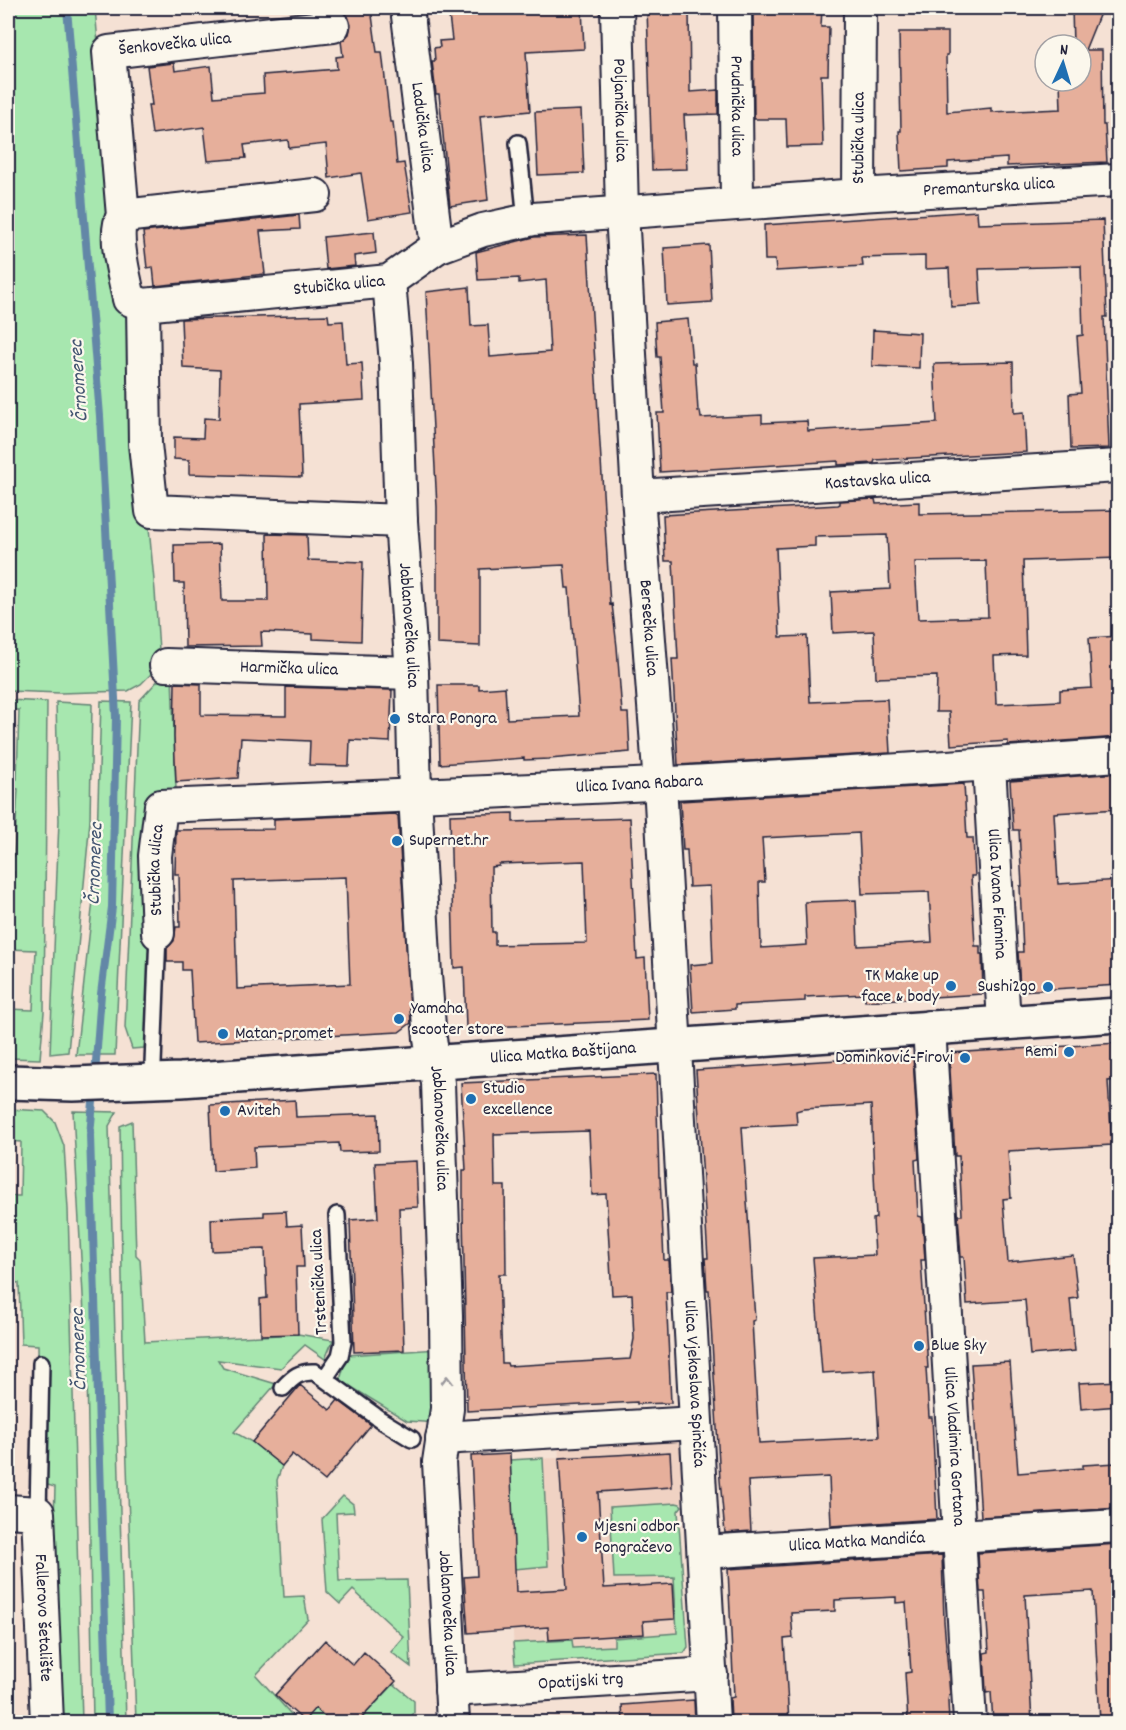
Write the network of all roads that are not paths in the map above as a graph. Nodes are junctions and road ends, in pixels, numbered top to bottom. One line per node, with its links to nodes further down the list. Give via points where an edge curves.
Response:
1 (407, 8): 14 (street, Ladučka ulica)
2 (617, 8): 11 (street, Poljanička ulica)
3 (735, 8): 10 (street, Prudnička ulica)
4 (860, 8): 9 (street, Stubička ulica)
5 (333, 26): 12 (street, Šenkovečka ulica, via 109,52)
6 (518, 143): 13 (lane)
7 (1119, 180): 9 (street, Premanturska ulica)
8 (315, 195): 12 (street)
9 (859, 195): 10 (street, Stubička ulica)
10 (737, 203): 11 (street, Stubička ulica)
11 (622, 212): 13 (street, Stubička ulica); 18 (street, Bersečka ulica)
12 (123, 216): 16 (street, Šenkovečka ulica, via 119,224 120,250 129,299)
13 (526, 220): 14 (street, Stubička ulica)
14 (437, 247): 15 (street, Stubička ulica)
15 (389, 281): 16 (street, Stubička ulica); 19 (street, Jablanovečka ulica)
16 (143, 305): 19 (street, via 145,444 152,511)
17 (1119, 466): 18 (street, Kastavska ulica)
18 (638, 496): 24 (street, Bersečka ulica)
19 (401, 521): 21 (street, Jablanovečka ulica)
20 (166, 665): 21 (street, Harmička ulica)
21 (412, 673): 25 (street, Jablanovečka ulica)
22 (1119, 755): 23 (street, Ulica Ivana Rabara)
23 (989, 765): 24 (street, Ulica Ivana Rabara); 29 (street, Ulica Ivana Fiamina)
24 (660, 784): 25 (street, Ulica Ivana Rabara); 31 (street, Bersečka ulica)
25 (415, 795): 26 (street, Ulica Ivana Rabara); 32 (street, Jablanovečka ulica)
26 (160, 806): 27 (street, Stubička ulica, via 155,856)
27 (158, 933): 33 (lane)
28 (1119, 1015): 29 (street, Ulica Matka Baštijana)
29 (1004, 1023): 30 (street, Ulica Matka Baštijana)
30 (928, 1027): 31 (street, Ulica Matka Baštijana); 43 (street, Ulica Vladimira Gortana)
31 (674, 1045): 32 (street, Ulica Matka Baštijana); 39 (street, Ulica Vjekoslava Spinčića)
32 (434, 1062): 34 (street, Ulica Matka Baštijana, via 117,1083); 40 (street, Jablanovečka ulica, one-way to 32, via 447,1409 438,1083)
33 (153, 1064)
34 (8, 1082)
35 (337, 1215): 37 (lane, Trstenička ulica, via 343,1342)
36 (41, 1363): 41 (lane)
37 (325, 1378): 38 (lane, via 306,1371 291,1378); 40 (lane, via 381,1420)
38 (283, 1388)
39 (695, 1423): 40 (street); 44 (street, Ulica Vjekoslava Spinčića)
40 (427, 1438): 46 (street, Jablanovečka ulica, via 439,1462)
41 (22, 1512): 47 (street, Fallerovo šetalište)
42 (1119, 1526): 43 (street, Ulica Matka Mandića)
43 (959, 1535): 44 (street, Ulica Matka Mandića); 50 (street, Ulica Vladimira Gortana)
44 (704, 1552): 45 (street, Ulica Vjekoslava Spinčića)
45 (711, 1674): 46 (street, Opatijski trg); 49 (street, Ulica Vjekoslava Spinčića)
46 (451, 1690): 48 (street, Jablanovečka ulica)
47 (47, 1722)
48 (453, 1722)
49 (713, 1722)
50 (970, 1722)

